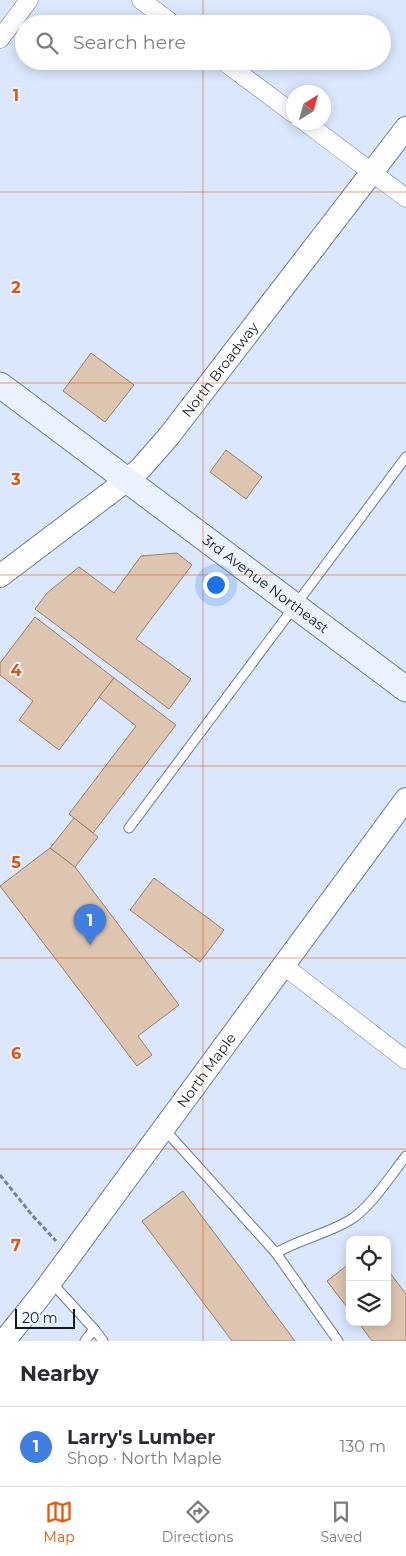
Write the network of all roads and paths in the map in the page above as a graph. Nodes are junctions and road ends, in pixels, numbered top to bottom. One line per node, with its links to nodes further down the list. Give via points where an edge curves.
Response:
1 (29, 0): 3 (street)
2 (141, 0): 4 (street)
3 (18, 15)
4 (161, 15)
5 (15, 19): 6 (street)
6 (0, 39)
7 (235, 70): 8 (street)
8 (286, 108)
9 (406, 128): 11 (street, North Broadway)
10 (316, 130): 11 (street)
11 (372, 172): 12 (street); 15 (street, North Broadway, via 169,436)
12 (406, 198)
13 (0, 384): 15 (main road, 3rd Avenue Northeast)
14 (406, 457): 17 (lane)
15 (127, 480): 16 (street, North Broadway); 17 (main road, 3rd Avenue Northeast)
16 (0, 576)
17 (295, 606): 18 (main road, 3rd Avenue Northeast); 20 (lane)
18 (406, 689)
19 (406, 799): 21 (street, North Maple)
20 (129, 828)
21 (284, 966): 22 (street); 23 (street, North Maple)
22 (406, 1060)
23 (164, 1129): 26 (lane); 27 (street, North Maple)
24 (406, 1156): 26 (lane, via 352,1219)
25 (0, 1175): 27 (path)
26 (276, 1253): 33 (lane)
27 (70, 1256): 28 (street, North Maple)
28 (51, 1282): 29 (lane); 30 (street, North Maple)
29 (94, 1329): 31 (lane); 32 (lane)
30 (4, 1341)
31 (85, 1341)
32 (103, 1341)
33 (338, 1341)

